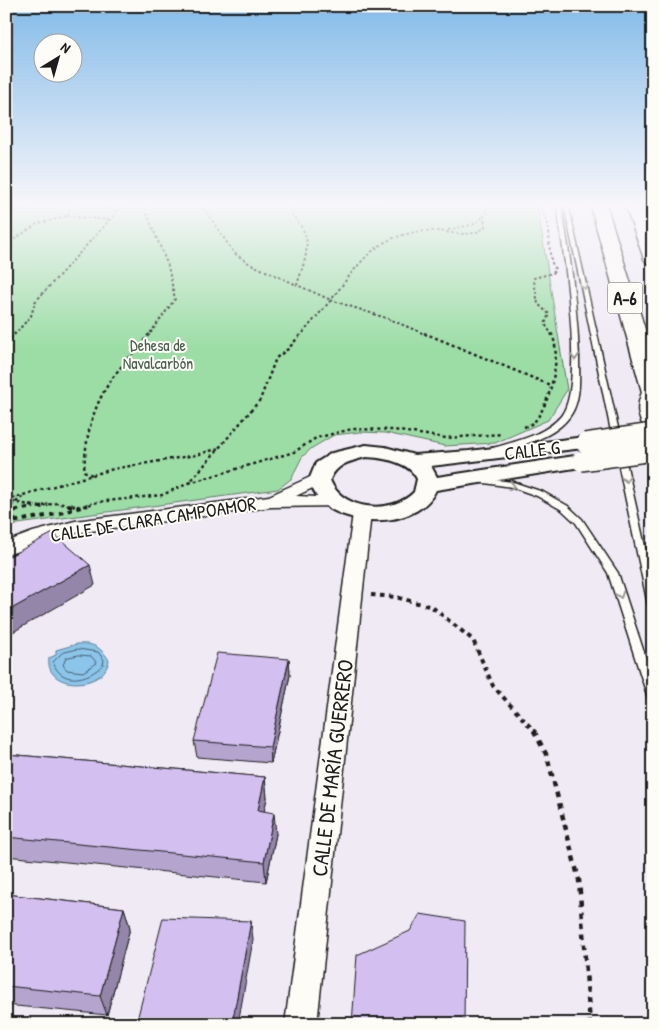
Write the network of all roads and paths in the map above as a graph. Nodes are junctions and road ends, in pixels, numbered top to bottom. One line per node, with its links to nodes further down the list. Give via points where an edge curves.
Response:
1 (81, 252): 12 (path, via 35,302 31,316)
2 (162, 252): 24 (path, via 175,299 104,393 86,437 84,471)
3 (233, 252): 10 (path, via 250,264)
4 (305, 252): 10 (path)
5 (374, 252): 11 (path)
6 (550, 252): 13 (path, via 553,274 534,278 534,285 538,304 549,314 545,324 555,340 556,363)
7 (565, 252): 22 (lane, one-way to 22, via 577,389 571,408 558,425 530,440)
8 (576, 252): 43 (lane, one-way to 43)
9 (612, 252): 14 (highway, A-6)
10 (297, 285): 11 (path)
11 (331, 300): 13 (path, via 389,319); 19 (path, via 288,349 276,358 260,400)
12 (6, 343)
13 (550, 385): 16 (path, via 534,422)
14 (653, 392): 15 (highway, via 648,406)
15 (653, 423)
16 (521, 429)
17 (511, 432): 27 (path, via 446,438 393,430 352,429 316,438 294,452)
18 (653, 434): 21 (street, CALLE G, bridge)
19 (221, 448): 24 (path); 27 (path)
20 (653, 451): 21 (street, CALLE G, bridge)
21 (574, 453): 22 (street, CALLE G); 26 (street, CALLE G)
22 (469, 457): 23 (street, CALLE G)
23 (410, 461): 25 (street, via 382,451 351,453 329,463); 28 (street, via 423,472)
24 (92, 475): 29 (path)
25 (319, 478): 31 (street, CALLE DE CLARA CAMPOAMOR); 32 (street, via 320,487)
26 (464, 478): 28 (street, CALLE G); 44 (lane, one-way to 44, via 513,485 540,494 565,508 579,521 613,573)
27 (189, 483): 35 (path, via 162,495)
28 (427, 485): 37 (street, via 422,496 404,509)
29 (28, 493): 30 (path); 33 (path)
30 (6, 500): 33 (path)
31 (272, 501): 32 (street, CALLE DE CLARA CAMPOAMOR); 41 (street, CALLE DE CLARA CAMPOAMOR, via 75,527)
32 (331, 502): 37 (street)
33 (16, 503): 34 (path); 36 (path)
34 (37, 506): 35 (path, via 56,503); 36 (path)
35 (80, 507): 39 (path)
36 (6, 511)
37 (362, 513): 42 (street, CALLE DE MARÍA GUERRERO)
38 (6, 518): 39 (path)
39 (21, 520): 40 (path)
40 (6, 523)
41 (6, 549)
42 (353, 593): 45 (street, CALLE DE MARÍA GUERRERO); 46 (path, via 396,597 432,607 455,624 473,640 493,686 534,732 548,756 579,880)
43 (653, 605)
44 (653, 698)
45 (301, 1024)
46 (590, 1024)

